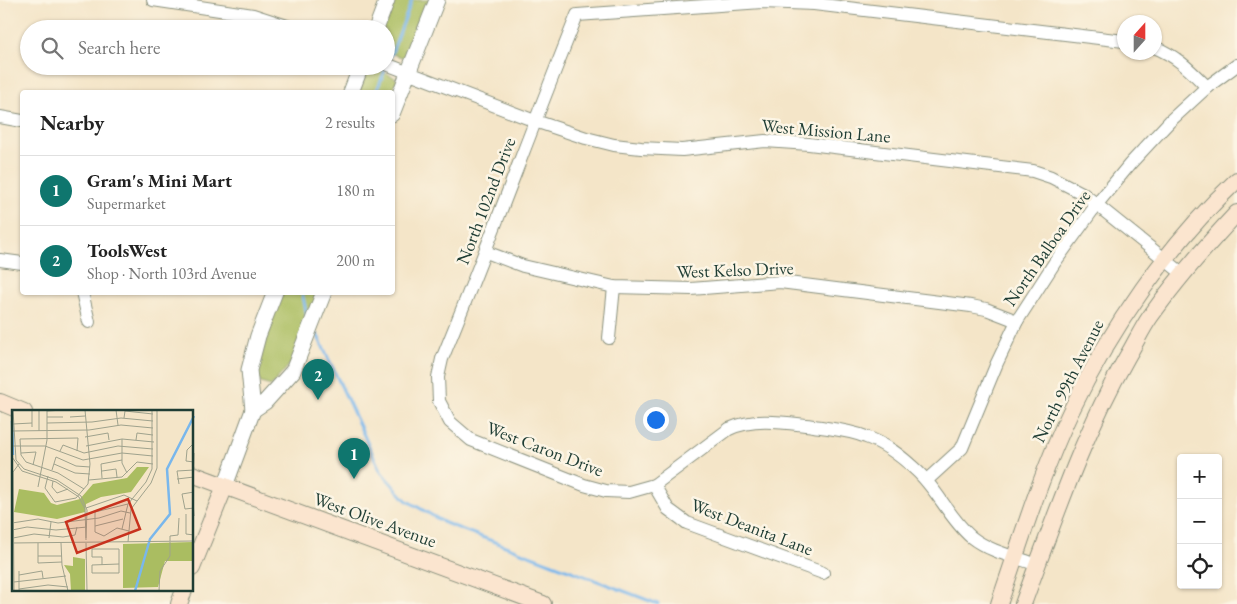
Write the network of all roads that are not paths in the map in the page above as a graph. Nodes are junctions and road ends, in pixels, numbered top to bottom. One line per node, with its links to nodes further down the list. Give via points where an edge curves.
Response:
1 (153, 0): 4 (street)
2 (387, 0): 5 (street)
3 (437, 0): 10 (street)
4 (268, 20)
5 (379, 20)
6 (1117, 40): 17 (street, North 102nd Drive, via 814,4 762,2 577,15)
7 (1162, 50): 12 (street, via 1181,61)
8 (1237, 65): 12 (street, North Balboa Drive)
9 (395, 67): 10 (street, West Mission Lane)
10 (409, 72): 14 (street); 17 (street, West Mission Lane)
11 (358, 75): 13 (street)
12 (1207, 87): 19 (street, North Balboa Drive, via 1163,128)
13 (352, 90)
14 (395, 107)
15 (0, 118): 16 (street)
16 (20, 121)
17 (535, 121): 19 (street, West Mission Lane, via 586,138 641,148 682,150 765,141 1033,171 1069,185); 21 (street, North 102nd Drive)
18 (1237, 180): 22 (main road, North 99th Avenue)
19 (1097, 204): 22 (street, West Mission Lane); 30 (street, North Balboa Drive)
20 (1237, 213): 25 (main road)
21 (486, 252): 26 (street, West Kelso Drive, via 523,266); 33 (street, North 102nd Drive, via 442,359)
22 (1165, 259): 25 (street, West Mission Lane); 41 (main road, North 99th Avenue, via 1126,314 1084,385 1051,458)
23 (0, 260): 24 (street)
24 (20, 263)
25 (1183, 274): 43 (main road, via 1149,318 1113,381 1090,428)
26 (614, 287): 30 (street, West Kelso Drive, via 691,289 780,282 971,306); 32 (street)
27 (83, 295): 31 (street)
28 (274, 295): 36 (street, via 249,370)
29 (323, 295): 36 (street, via 293,371 265,402)
30 (1018, 321): 38 (street, North Balboa Drive, via 962,448)
31 (89, 322)
32 (609, 338)
33 (438, 401): 39 (street, West Caron Drive, via 450,422 471,440 584,485 606,491 629,492)
34 (0, 402): 35 (main road)
35 (19, 410)
36 (253, 410): 40 (street)
37 (194, 475): 40 (main road, West Olive Avenue)
38 (927, 480): 39 (street, West Caron Drive, via 898,454 866,437 846,430 771,421 739,424 729,429); 41 (street, West Caron Drive, via 956,523 971,536 994,550)
39 (654, 485): 44 (street, West Deanita Lane, via 668,509 687,523)
40 (225, 486): 42 (main road); 47 (main road, West Olive Avenue)
41 (1016, 557): 43 (street, West Caron Drive); 48 (main road, North 99th Avenue)
42 (194, 563)
43 (1038, 565): 49 (main road)
44 (823, 573)
45 (183, 592): 46 (main road)
46 (179, 604)
47 (543, 604)
48 (999, 604)
49 (1023, 604)

